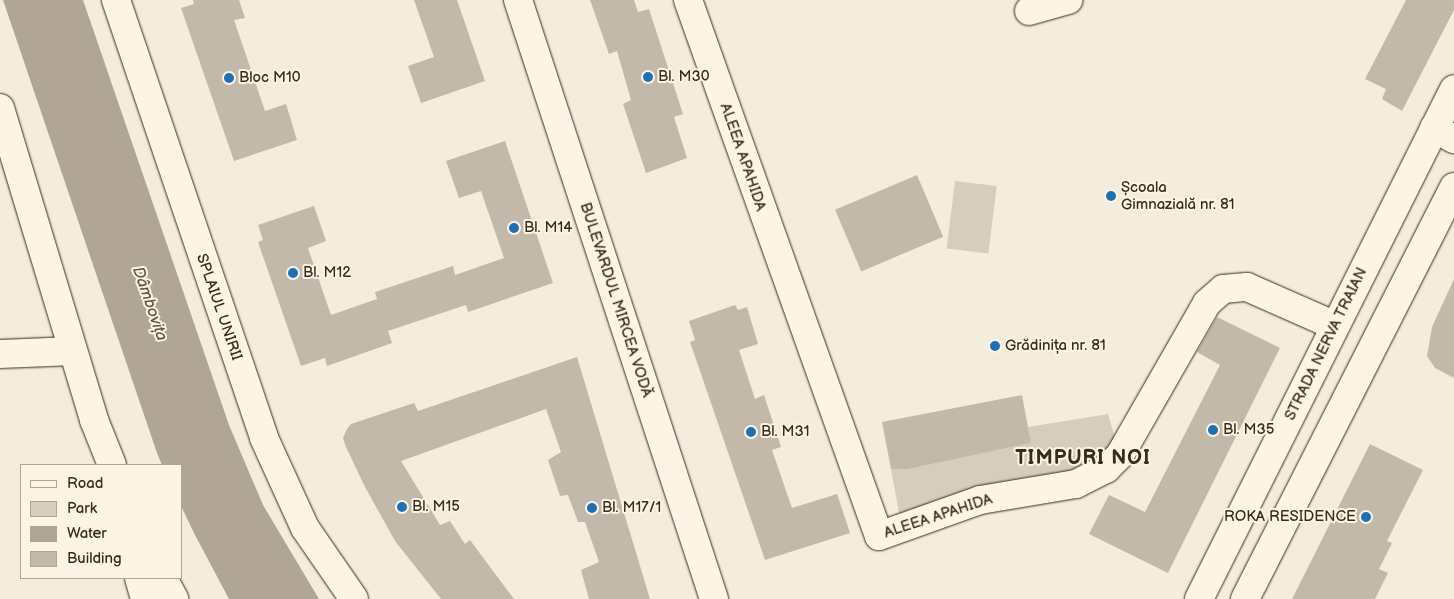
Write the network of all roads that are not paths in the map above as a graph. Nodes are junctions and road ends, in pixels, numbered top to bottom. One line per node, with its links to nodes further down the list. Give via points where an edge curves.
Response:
1 (116, 0): 20 (main road, SPLAIUL UNIRII, via 264,438 305,528)
2 (518, 0): 21 (main road, BULEVARDUL MIRCEA VODĂ)
3 (688, 0): 10 (main road, ALEEA APAHIDA, via 879,536 980,500 1076,484 1106,469 1120,455 1207,303 1223,289 1246,287)
4 (1068, 0): 5 (main road)
5 (1029, 11)
6 (1454, 89): 8 (main road, STRADA NERVA TRAIAN)
7 (0, 108): 11 (main road)
8 (1444, 134): 10 (main road, STRADA NERVA TRAIAN)
9 (1454, 187): 23 (main road)
10 (1333, 325): 22 (main road, STRADA NERVA TRAIAN)
11 (72, 350): 12 (main road); 13 (main road)
12 (0, 354)
13 (94, 420): 14 (main road); 15 (main road)
14 (107, 464)
15 (112, 464)
16 (139, 579): 18 (main road)
17 (164, 579): 19 (main road)
18 (146, 599)
19 (174, 599)
20 (354, 599)
21 (714, 599)
22 (1199, 599)
23 (1245, 599)

